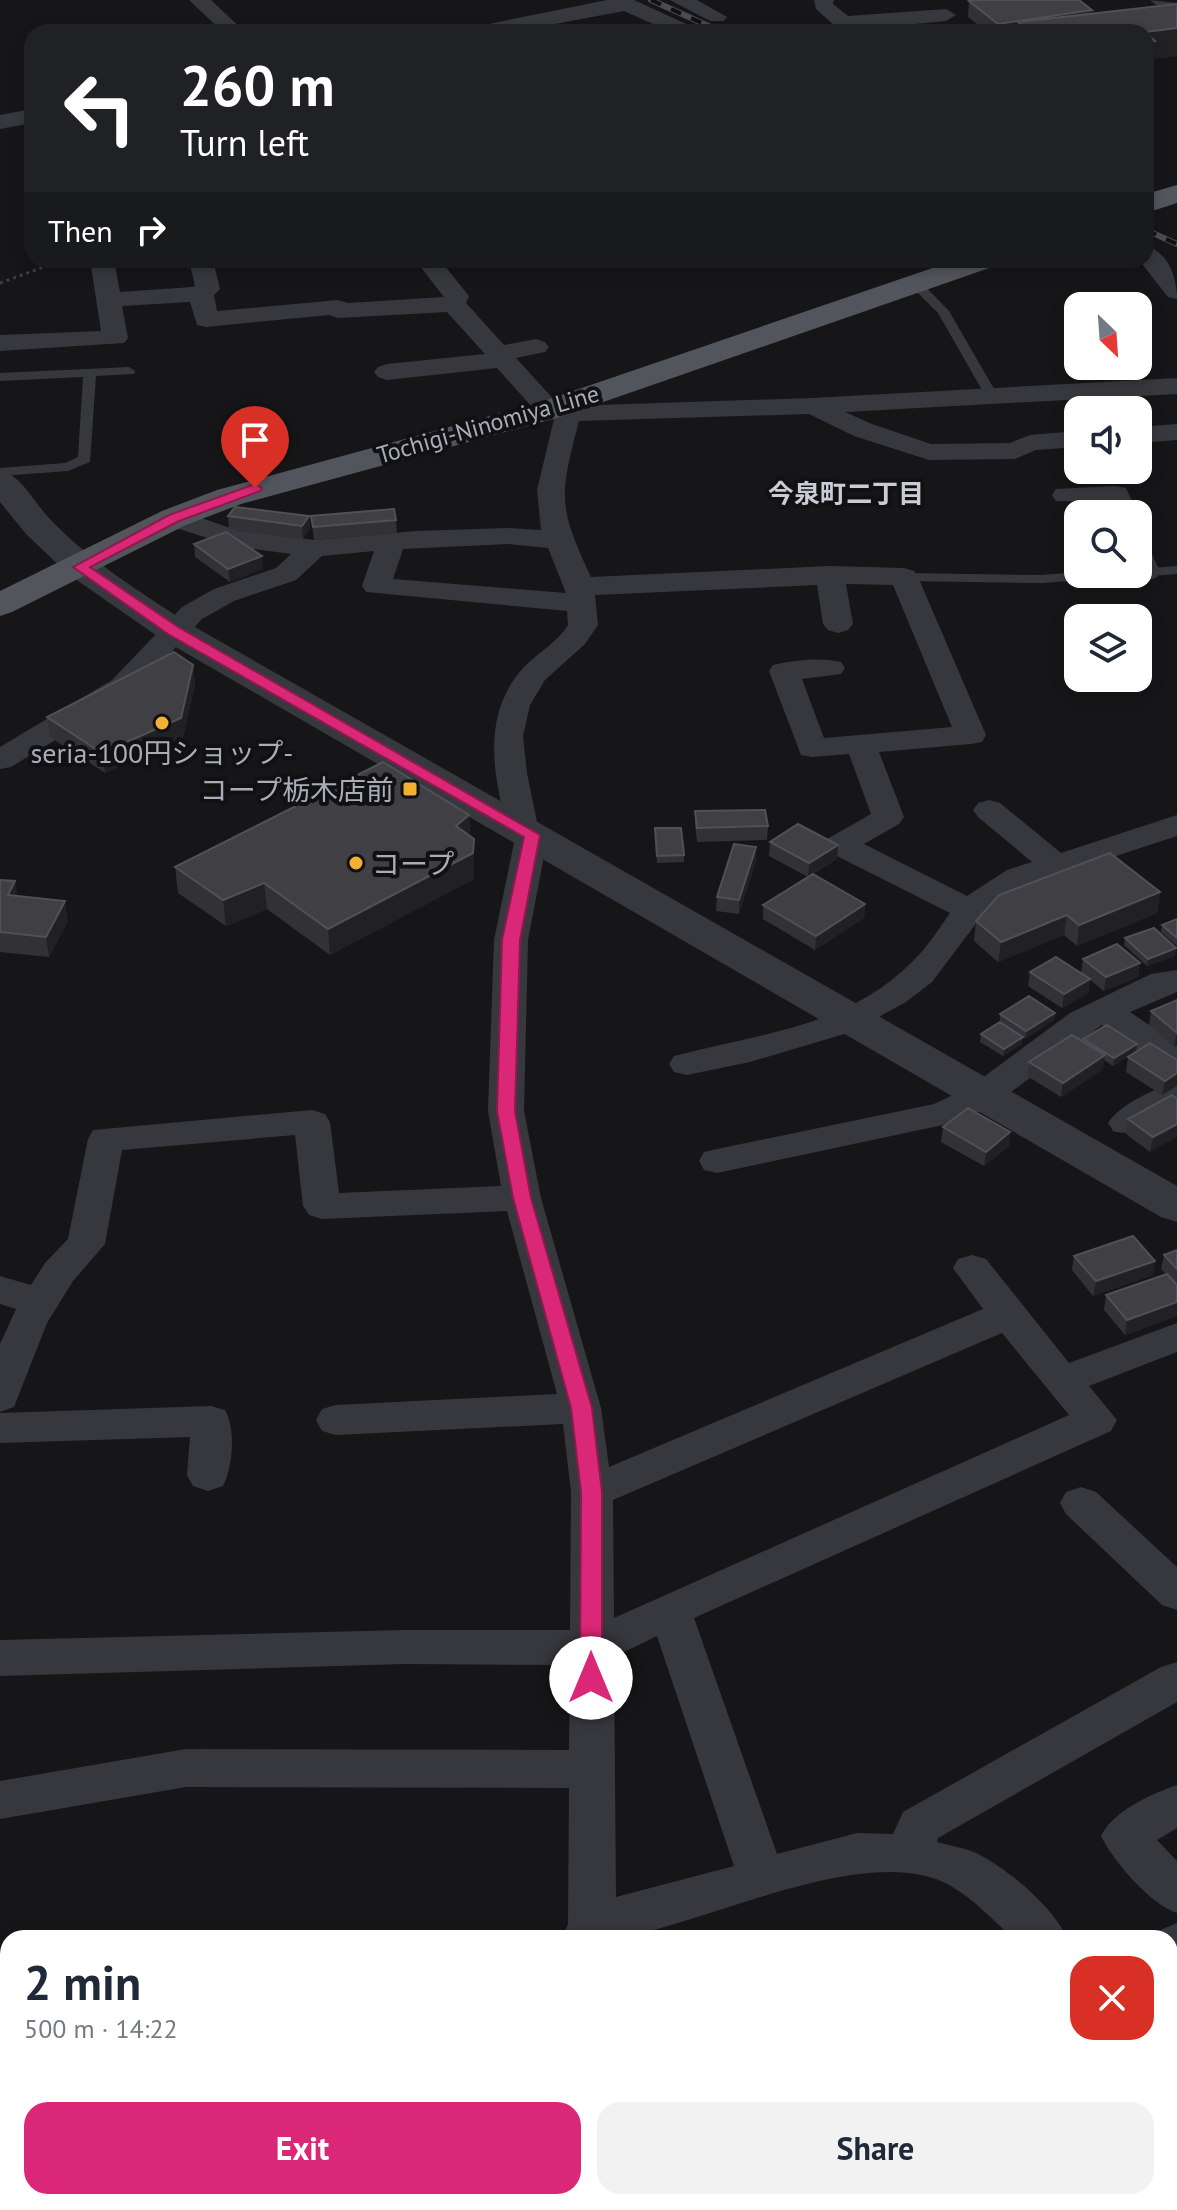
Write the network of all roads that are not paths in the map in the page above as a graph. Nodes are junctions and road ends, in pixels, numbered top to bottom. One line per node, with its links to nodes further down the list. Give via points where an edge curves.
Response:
1 (199, 0): 9 (street)
2 (824, 0): 12 (street)
3 (1160, 0): 7 (street)
4 (691, 1): 8 (street)
5 (621, 2): 10 (street); 11 (street)
6 (940, 8): 13 (street); 14 (street)
7 (1177, 12)
8 (717, 17)
9 (226, 24)
10 (517, 24)
11 (670, 24)
12 (840, 24)
13 (862, 24)
14 (953, 24)
15 (24, 118): 16 (street)
16 (0, 122)
17 (1177, 193): 18 (main road)
18 (1154, 201)
19 (1154, 263): 26 (street)
20 (103, 268): 27 (street)
21 (203, 268): 25 (street, via 208,289)
22 (434, 268): 28 (street, via 457,296)
23 (962, 268): 24 (main road, Tochigi-Ninomiya Line)
24 (916, 284): 38 (lane, via 943,311); 40 (main road, Tochigi-Ninomiya Line)
25 (201, 292): 27 (street); 28 (street, via 206,320 338,307)
26 (1177, 292)
27 (109, 300): 29 (street, via 115,338)
28 (453, 304): 32 (street)
29 (0, 343)
30 (427, 343): 32 (street)
31 (536, 347): 32 (street)
32 (494, 350): 34 (street); 40 (street)
33 (129, 371): 35 (lane)
34 (387, 372)
35 (90, 373): 36 (lane); 44 (lane, via 85,459 68,467)
36 (0, 377)
37 (1177, 386): 38 (street)
38 (991, 394): 39 (street)
39 (814, 406): 40 (street); 43 (street, via 863,430 929,452 1015,451 1030,443)
40 (558, 412): 48 (main road, Tochigi-Ninomiya Line, via 281,480); 49 (street, via 551,515)
41 (1177, 432): 42 (street)
42 (1152, 434)
43 (1064, 440)
44 (0, 472)
45 (0, 480): 52 (street)
46 (1066, 495): 47 (street, via 1116,494)
47 (1118, 500)
48 (174, 518): 51 (street, via 232,538); 52 (main road, Tochigi-Ninomiya Line)
49 (558, 540): 50 (street, via 508,536); 58 (street, via 571,558)
50 (392, 541): 51 (street); 58 (street, via 376,586)
51 (314, 548): 61 (street, via 286,574 210,601)
52 (80, 567): 59 (main road, Tochigi-Ninomiya Line); 61 (street)
53 (1152, 567): 54 (lane)
54 (1177, 570)
55 (830, 575): 56 (street); 58 (street); 60 (street)
56 (904, 577): 57 (lane); 63 (street, via 971,735)
57 (1064, 577)
58 (581, 594): 66 (street, via 583,625 533,675 515,705 508,736 511,773)
59 (0, 605)
60 (838, 624)
61 (173, 630): 64 (street, via 123,686); 66 (street)
62 (830, 668): 63 (street, via 784,671 812,748)
63 (861, 746): 69 (street, via 888,817 840,845)
64 (0, 760)
65 (989, 810): 68 (street)
66 (528, 833): 72 (street); 79 (street, via 510,955 506,1111)
67 (1171, 835): 68 (street)
68 (1056, 865): 69 (street, via 1019,877)
69 (969, 910): 72 (street, via 921,974)
70 (1177, 981): 71 (street, via 1163,982)
71 (1104, 1010): 73 (street); 76 (street)
72 (853, 1021): 74 (street, via 811,1037); 76 (street)
73 (1177, 1061)
74 (687, 1064)
75 (1177, 1094): 77 (street)
76 (983, 1095): 78 (street, via 944,1114 898,1126); 80 (street)
77 (1126, 1123)
78 (717, 1161)
79 (522, 1198): 83 (street, via 322,1206 312,1122 106,1139 86,1244 59,1272); 88 (street)
80 (1177, 1206)
81 (972, 1268): 84 (street)
82 (0, 1290): 83 (street)
83 (41, 1302): 87 (street, via 28,1322)
84 (1009, 1314): 86 (street); 92 (street)
85 (1177, 1337): 86 (street)
86 (1061, 1381): 95 (street, via 1097,1420)
87 (0, 1397)
88 (581, 1408): 89 (street); 92 (street)
89 (336, 1420)
90 (0, 1428): 91 (street, via 211,1421)
91 (208, 1475)
92 (592, 1492): 96 (street)
93 (1081, 1503): 94 (street)
94 (1177, 1593)
95 (670, 1610): 96 (street); 103 (street)
96 (591, 1648): 97 (street, via 404,1647); 99 (street)
97 (0, 1658)
98 (1177, 1680): 102 (street, via 919,1826)
99 (591, 1769): 100 (street, via 186,1768); 105 (street)
100 (0, 1800)
101 (1177, 1804): 104 (street, via 1124,1836)
102 (909, 1854): 103 (street, via 857,1853); 107 (street, via 963,1869)
103 (761, 1877): 106 (street)
104 (1177, 1893)
105 (589, 1930)
106 (592, 1930)
107 (1035, 1930)

